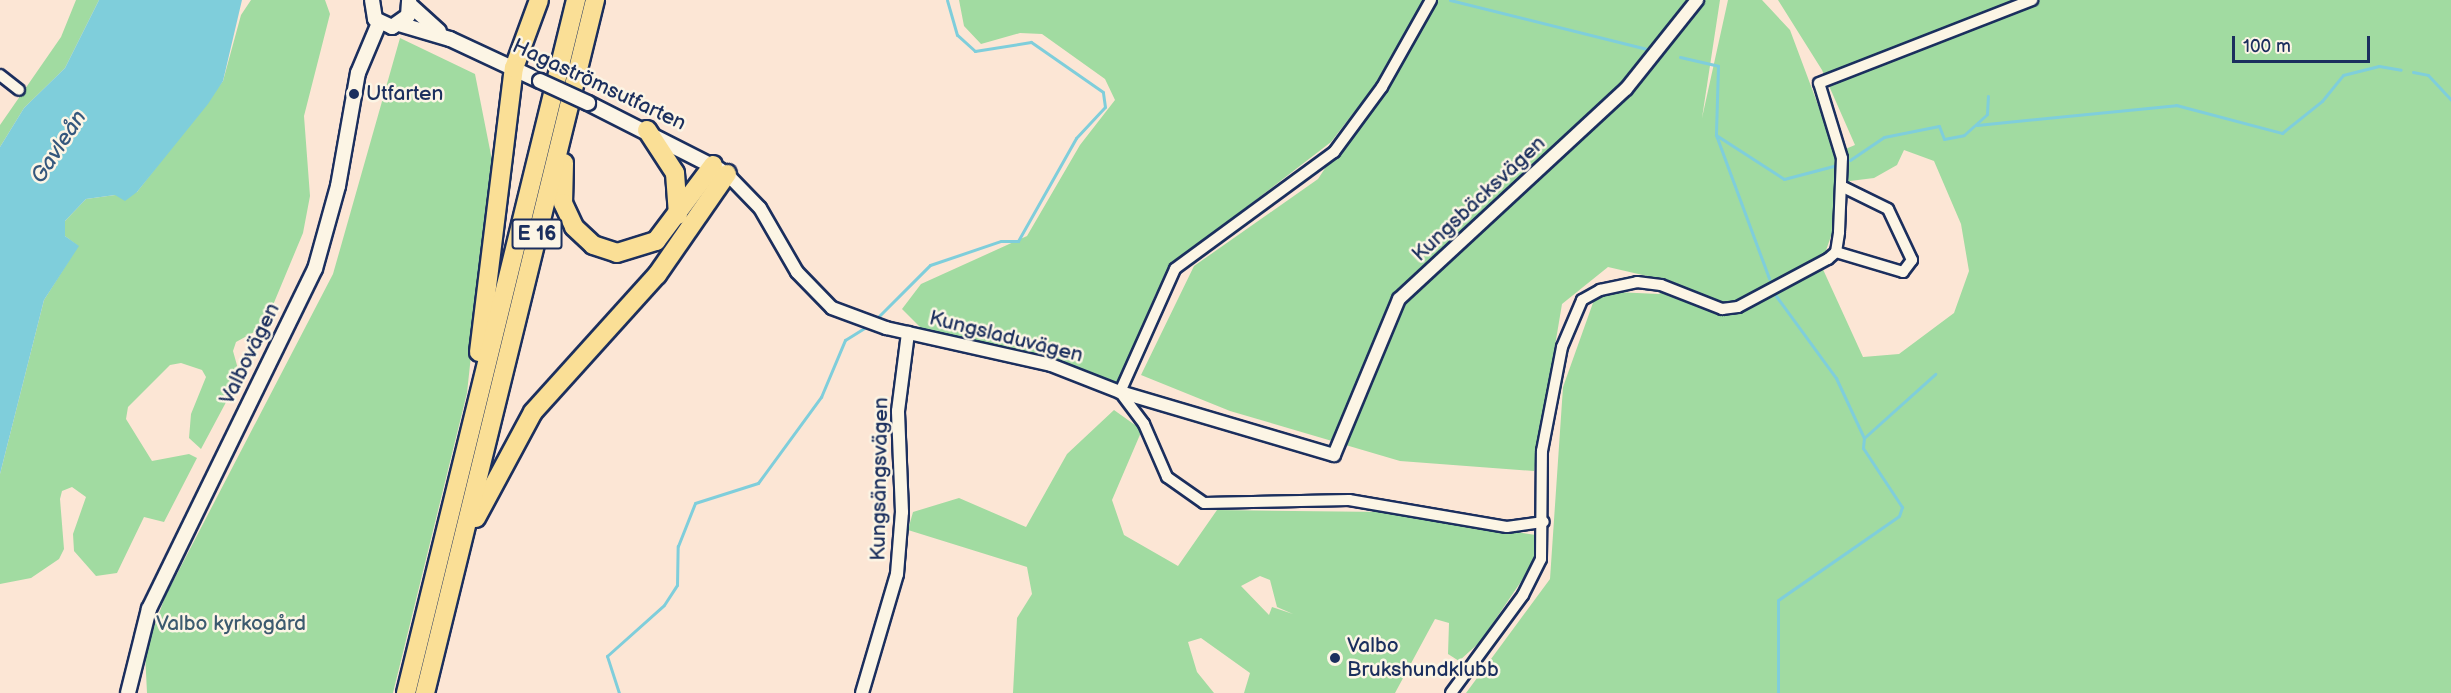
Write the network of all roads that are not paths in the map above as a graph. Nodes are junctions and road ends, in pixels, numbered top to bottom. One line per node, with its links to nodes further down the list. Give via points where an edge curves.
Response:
1 (372, 0): 9 (main road, via 372,14)
2 (539, 0): 13 (highway)
3 (576, 0): 23 (highway, E 16)
4 (595, 0): 12 (highway, E 16)
5 (1431, 0): 22 (street, via 1382,87 1335,152 1175,269)
6 (1697, 0): 24 (street, Kungsbäcksvägen, via 1626,89 1399,299)
7 (2032, 0): 18 (street, via 1819,83 1842,158)
8 (410, 2): 10 (main road, Hagaströmsutfarten); 11 (main road, Hagaströmsutfarten)
9 (379, 23): 10 (main road, Hagaströmsutfarten); 27 (main road, Valbovägen, via 358,73 338,186 315,269 149,609)
10 (399, 24): 11 (main road, Hagaströmsutfarten)
11 (450, 39): 13 (main road, Hagaströmsutfarten)
12 (579, 66): 19 (highway, via 561,190 574,227 599,248 632,253 656,241); 26 (highway, E 16)
13 (514, 68): 16 (main road, Hagaströmsutfarten, bridge); 23 (highway)
14 (0, 75): 15 (street)
15 (20, 90)
16 (647, 130): 17 (main road, Hagaströmsutfarten); 19 (highway, via 675,173)
17 (720, 170): 19 (highway); 21 (street, Kungsladuvägen, via 760,208 797,272 832,308); 26 (highway, via 657,275 533,412)
18 (1843, 187): 20 (street); 20 (street, via 1888,209 1912,260 1903,272)
19 (678, 215)
20 (1836, 252): 25 (street, via 1738,307 1722,309 1661,285 1637,282 1609,287 1582,300 1562,347 1546,421)
21 (908, 333): 22 (street, Kungsladuvägen, via 1051,365); 30 (street, Kungsängsvägen, via 898,411 902,512 897,574)
22 (1120, 392): 24 (street, Kungsladuvägen); 25 (street, via 1144,424 1167,477 1204,503 1348,500 1507,527)
23 (469, 434): 28 (highway, E 16)
24 (1334, 455)
25 (1544, 522): 31 (street, via 1541,559 1523,595)
26 (459, 552): 29 (highway, E 16)
27 (128, 693)
28 (406, 693)
29 (424, 693)
30 (862, 693)
31 (1451, 693)

